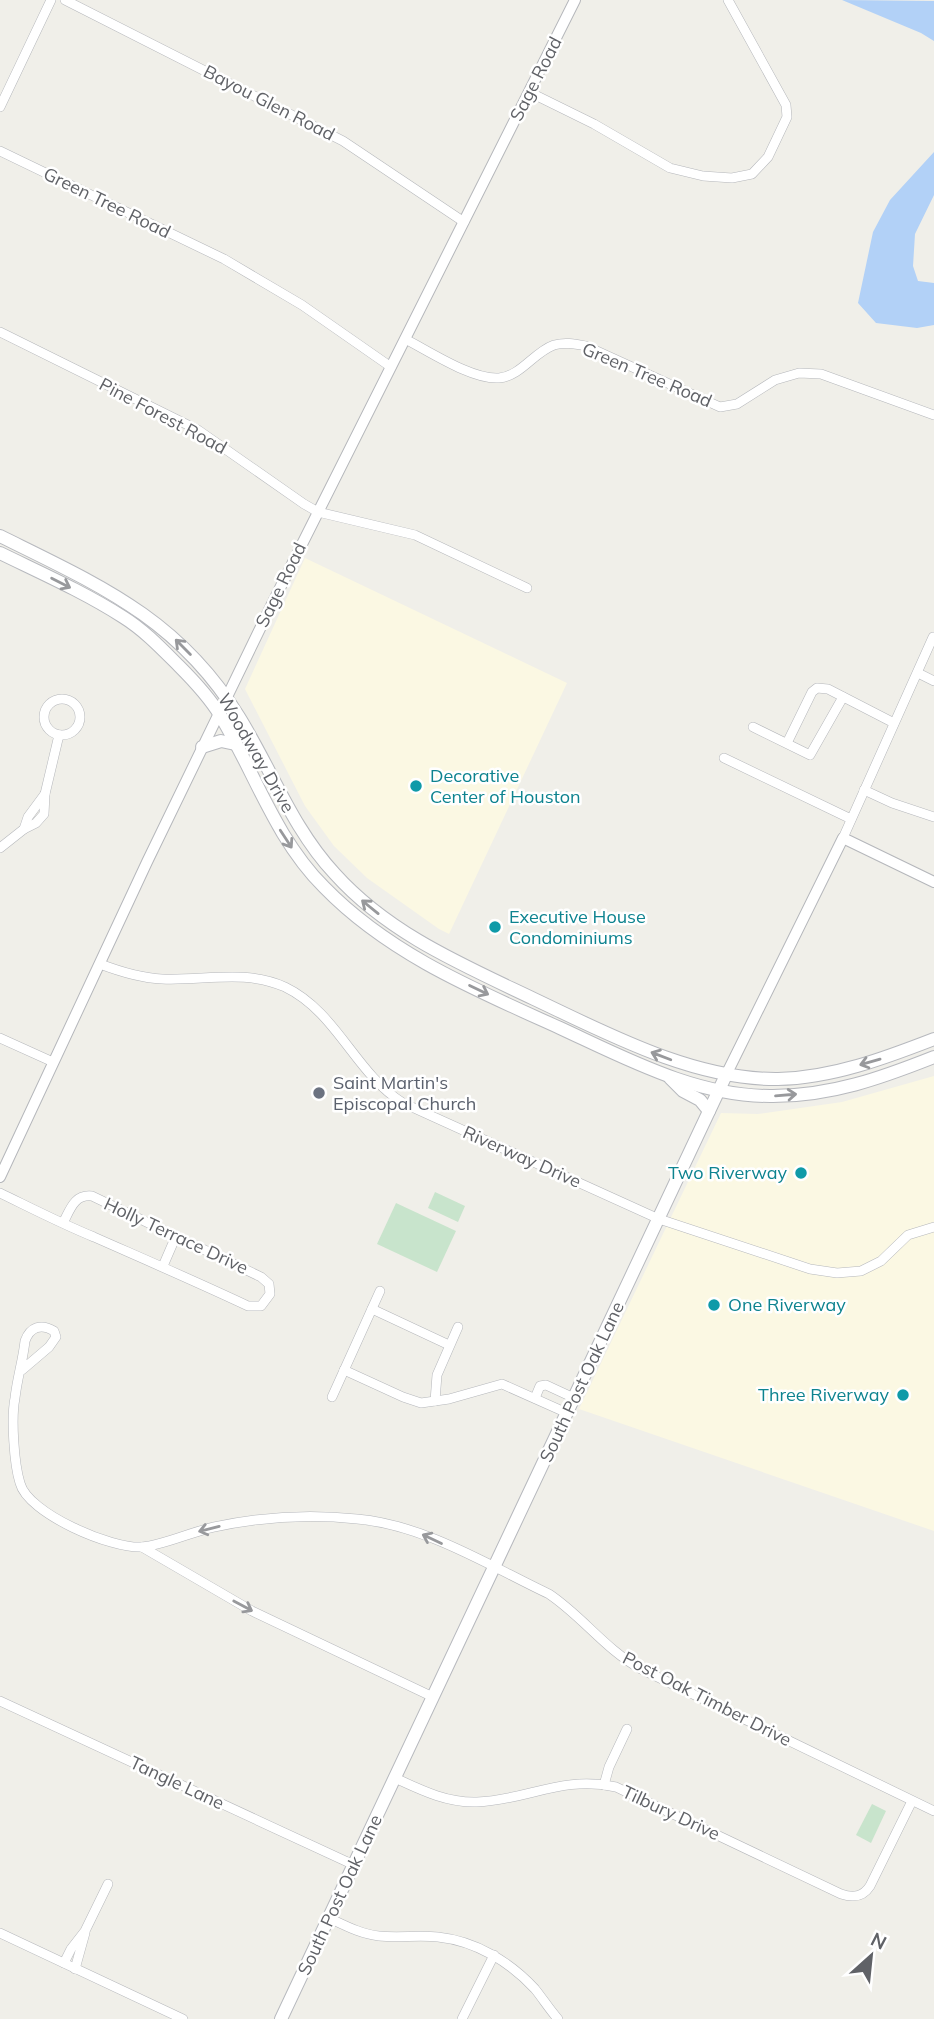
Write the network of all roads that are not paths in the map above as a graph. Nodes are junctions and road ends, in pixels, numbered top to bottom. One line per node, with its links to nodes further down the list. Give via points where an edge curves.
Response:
1 (51, 0): 6 (street)
2 (65, 0): 8 (street, Bayou Glen Road, via 343,141)
3 (575, 0): 5 (street, Sage Road)
4 (728, 0): 5 (street, via 786,105 787,117 768,157 752,174 703,176 670,167)
5 (530, 92): 8 (street, Sage Road)
6 (0, 107)
7 (0, 151): 11 (street, Green Tree Road, via 235,265)
8 (464, 222): 10 (street, Sage Road)
9 (0, 332): 13 (street, Pine Forest Road, via 198,430)
10 (405, 339): 11 (street, Sage Road); 12 (street, Green Tree Road, via 484,378 501,378 552,345 568,343 586,346 720,407 737,404 775,380 799,373 821,374)
11 (391, 367): 13 (street, Sage Road)
12 (934, 415)
13 (318, 512): 18 (street, Pine Forest Road, via 415,535); 25 (street, Sage Road)
14 (0, 536): 16 (main road, Woodway Drive)
15 (0, 553): 17 (main road, Woodway Drive)
16 (42, 557): 17 (main road); 19 (main road, Woodway Drive)
17 (36, 571): 20 (main road, Woodway Drive, one-way to 20)
18 (527, 588)
19 (133, 605): 20 (main road); 25 (main road, Woodway Drive, one-way to 19, via 189,653)
20 (125, 618): 26 (main road, Woodway Drive, via 153,640)
21 (933, 637): 22 (street)
22 (918, 673): 23 (street); 27 (street)
23 (934, 681)
24 (843, 697): 27 (street); 30 (street, via 822,688 812,692); 30 (street, via 810,755)
25 (227, 698): 26 (street, Sage Road); 40 (main road, Woodway Drive, one-way to 25, via 368,905 304,837)
26 (219, 713): 31 (main road, Woodway Drive); 32 (street, Sage Road)
27 (894, 723): 34 (street)
28 (753, 727): 30 (street)
29 (60, 735): 29 (street, via 45,725 44,713 49,703 66,699 77,706 80,717 71,733); 38 (street, via 44,814)
30 (787, 743)
31 (235, 744): 32 (main road, via 221,741); 41 (main road, Woodway Drive, one-way to 41, via 288,843 321,885 355,918)
32 (202, 747): 42 (street, Sage Road)
33 (724, 758): 36 (street)
34 (864, 790): 35 (street); 36 (street)
35 (934, 817)
36 (851, 819): 37 (street)
37 (842, 838): 39 (street); 51 (street, South Post Oak Lane)
38 (0, 848)
39 (934, 882)
40 (426, 946): 41 (main road); 43 (main road, Woodway Drive)
41 (418, 960): 44 (main road, Woodway Drive, one-way to 44)
42 (100, 964): 49 (street, Sage Road); 57 (street, Riverway Drive, via 136,977 230,976 282,986 315,1007 368,1074 403,1103)
43 (570, 1016): 44 (main road); 51 (main road, Woodway Drive, one-way to 43, via 669,1059)
44 (565, 1030): 52 (main road, Woodway Drive)
45 (0, 1038): 49 (street)
46 (934, 1040): 47 (main road, Woodway Drive)
47 (908, 1049): 50 (main road); 51 (main road, Woodway Drive, one-way to 51, via 830,1073 778,1079)
48 (934, 1057): 50 (main road, Woodway Drive)
49 (53, 1062): 55 (street, Sage Road)
50 (913, 1065): 53 (main road, Woodway Drive, one-way to 50, via 771,1097 834,1091)
51 (727, 1073): 53 (main road, South Post Oak Lane)
52 (667, 1076): 53 (main road, Woodway Drive); 54 (main road)
53 (718, 1091): 54 (main road, South Post Oak Lane)
54 (709, 1111): 57 (main road, South Post Oak Lane)
55 (0, 1177)
56 (0, 1193): 58 (street, Holly Terrace Drive)
57 (659, 1219): 59 (street, Riverway Drive, via 810,1269 837,1273 861,1271 881,1261 908,1235); 70 (main road, South Post Oak Lane)
58 (63, 1223): 60 (street, Holly Terrace Drive, via 77,1199 89,1195); 61 (street, Holly Terrace Drive)
59 (934, 1227)
60 (176, 1236): 61 (street); 61 (street, Holly Terrace Drive, via 264,1278 270,1287 269,1298 261,1306 248,1306)
61 (163, 1266)
62 (380, 1291): 63 (street)
63 (372, 1308): 65 (street); 67 (street)
64 (458, 1327): 65 (street)
65 (449, 1345): 71 (street, via 437,1375)
66 (22, 1370): 66 (street, via 52,1343 54,1331 41,1326 29,1333); 73 (street, via 13,1413 18,1477 25,1495 40,1509 91,1536)
67 (344, 1370): 68 (street); 71 (street, via 403,1397 421,1403)
68 (332, 1396)
69 (534, 1398): 70 (street, via 540,1386 546,1385); 71 (street, via 502,1384); 72 (street)
70 (574, 1398): 72 (main road, South Post Oak Lane)
71 (435, 1401)
72 (567, 1413): 74 (main road, South Post Oak Lane)
73 (142, 1547): 74 (street, Post Oak Timber Drive, one-way to 73, via 413,1530 356,1518 242,1522); 75 (street, one-way to 75, via 236,1602)
74 (494, 1568): 75 (main road, South Post Oak Lane); 80 (street, Post Oak Timber Drive, via 564,1604 628,1662)
75 (433, 1697): 78 (main road, South Post Oak Lane)
76 (0, 1701): 82 (street, Tangle Lane)
77 (627, 1729): 79 (street)
78 (395, 1778): 79 (street, Tilbury Drive, via 443,1798 476,1802 569,1784); 82 (main road, South Post Oak Lane)
79 (604, 1785): 80 (street, Tilbury Drive, via 630,1792 841,1894 857,1896 870,1886)
80 (912, 1801): 81 (street, Post Oak Timber Drive)
81 (934, 1811)
82 (354, 1865): 84 (main road, South Post Oak Lane)
83 (108, 1884): 85 (street)
84 (329, 1918): 87 (street, via 357,1931 441,1937); 91 (main road, South Post Oak Lane)
85 (85, 1931): 88 (street); 89 (street)
86 (0, 1934): 88 (street)
87 (494, 1955): 92 (street); 93 (street, via 517,1972)
88 (64, 1963): 89 (street)
89 (75, 1969): 90 (street)
90 (183, 2019)
91 (281, 2019)
92 (461, 2019)
93 (558, 2019)

